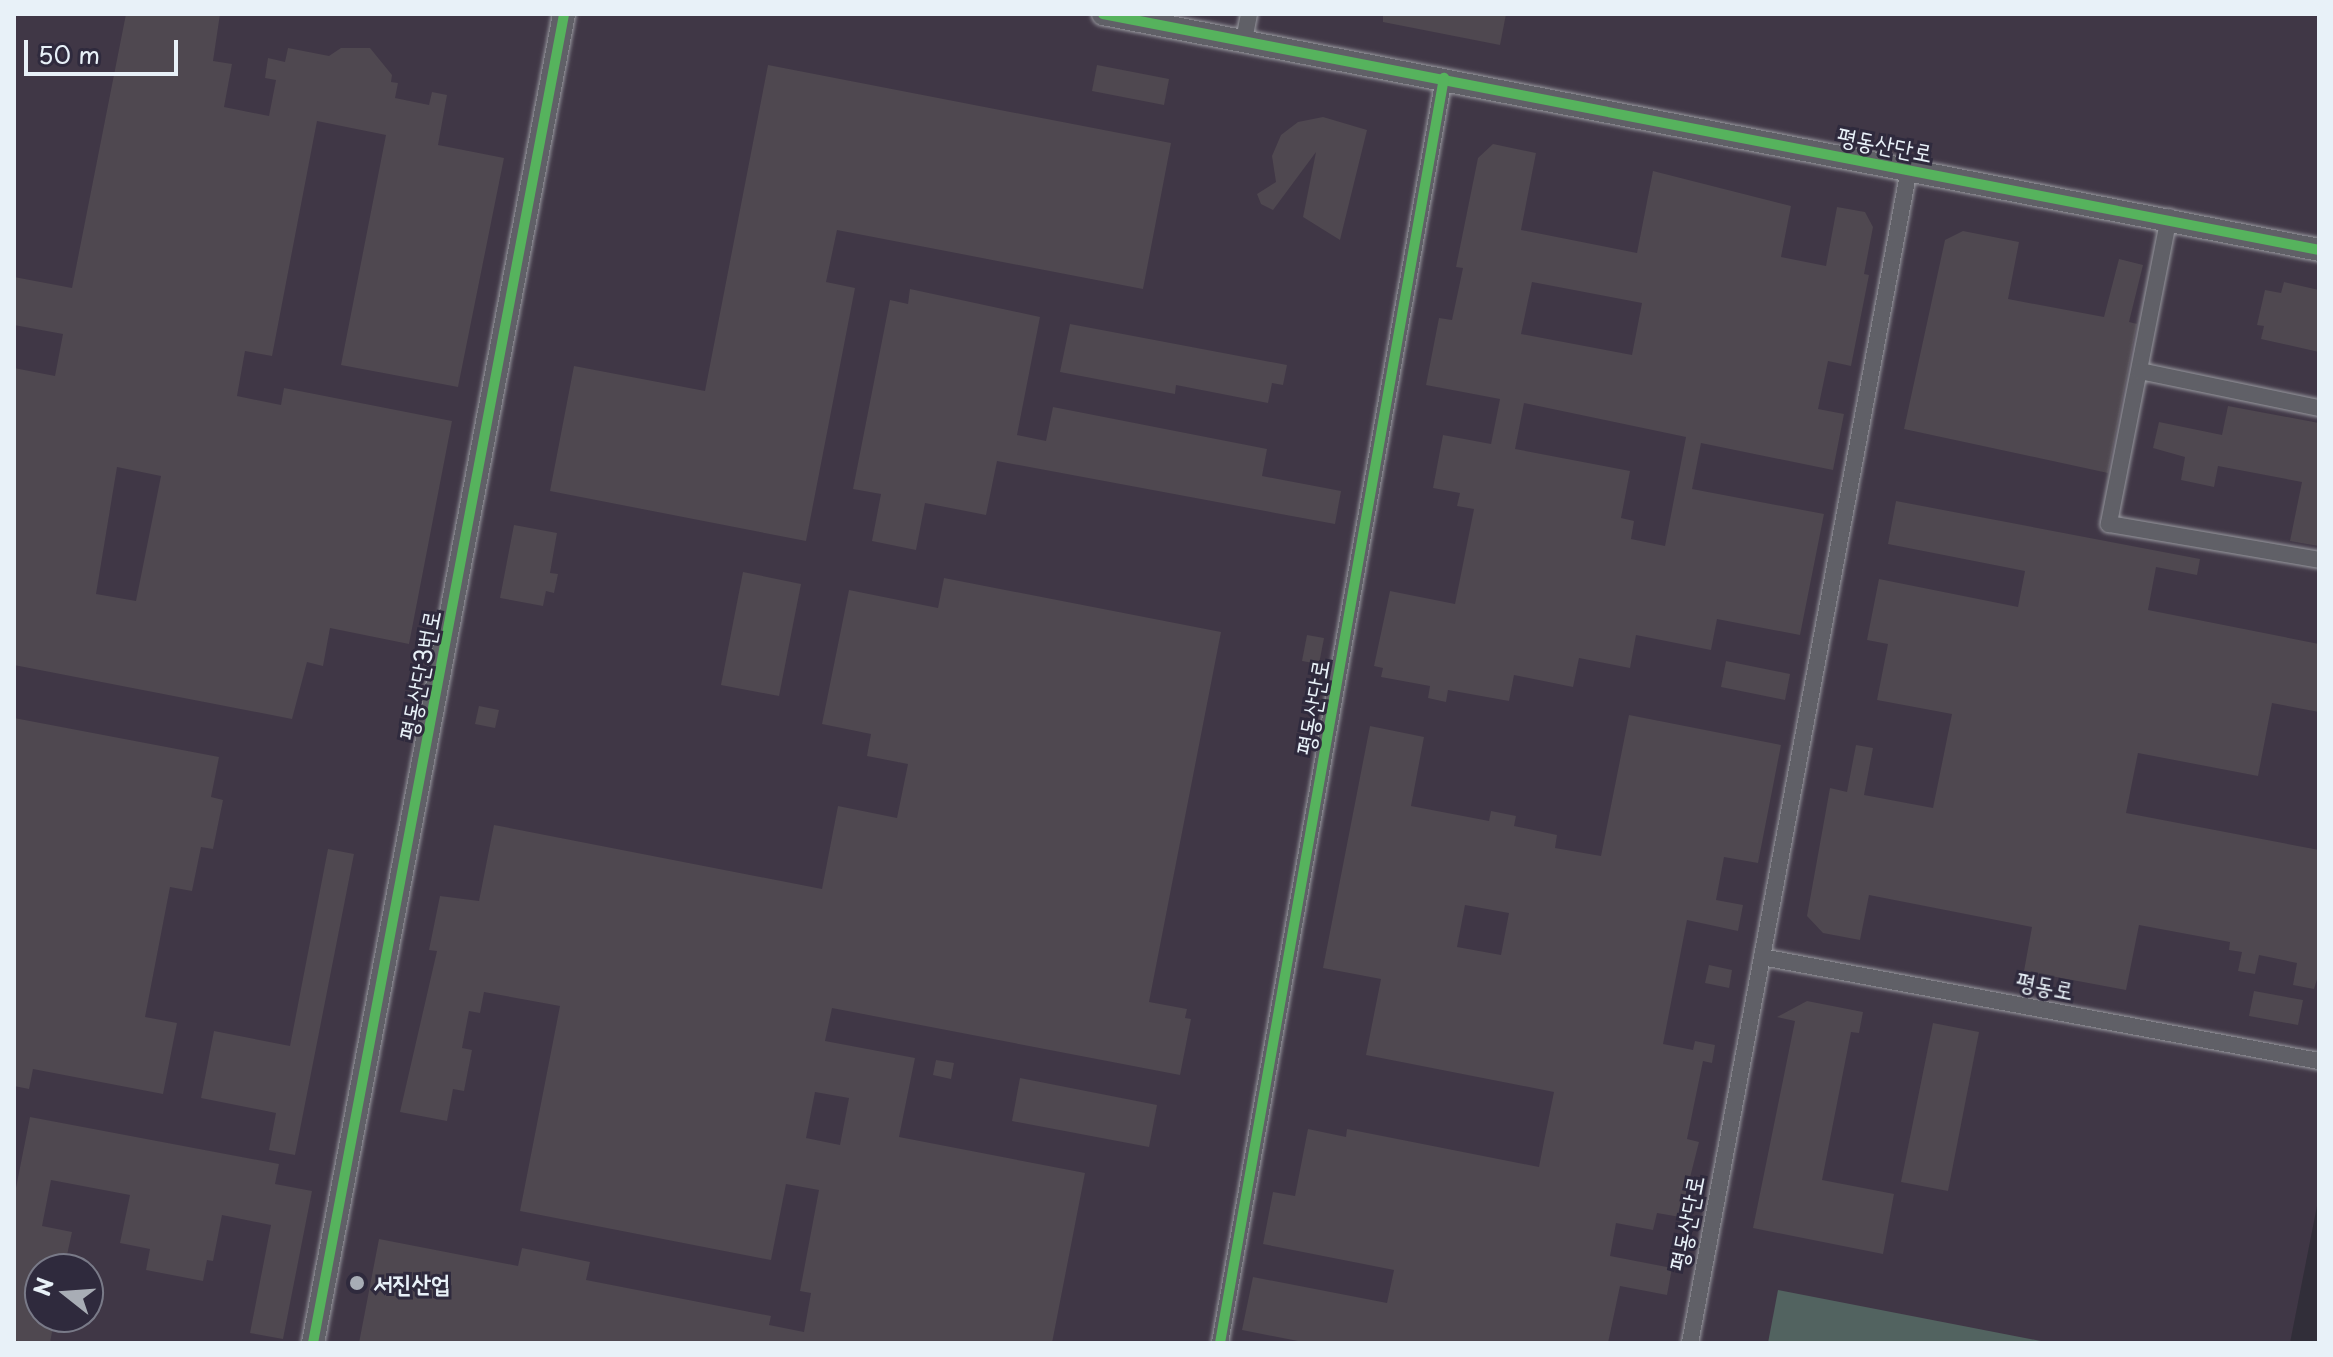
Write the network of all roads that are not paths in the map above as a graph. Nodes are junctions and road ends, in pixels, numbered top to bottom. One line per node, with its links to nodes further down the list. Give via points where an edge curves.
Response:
1 (564, 14): 14 (street, 평동산단3번로)
2 (1103, 14): 4 (street, 평동산단로)
3 (1249, 14): 4 (street)
4 (1244, 40): 5 (street, 평동산단로)
5 (1444, 78): 6 (street, 평동산단로); 15 (street, 평동산단로)
6 (1909, 169): 7 (street, 평동산단로); 12 (street, 평동산단로)
7 (2169, 217): 8 (street, 평동산단로); 9 (street)
8 (2319, 250)
9 (2140, 371): 10 (street); 11 (street, via 2109,524)
10 (2319, 408)
11 (2319, 560)
12 (1762, 957): 13 (street, 평동로); 16 (street, 평동산단로)
13 (2319, 1061)
14 (313, 1343)
15 (1220, 1343)
16 (1690, 1343)

